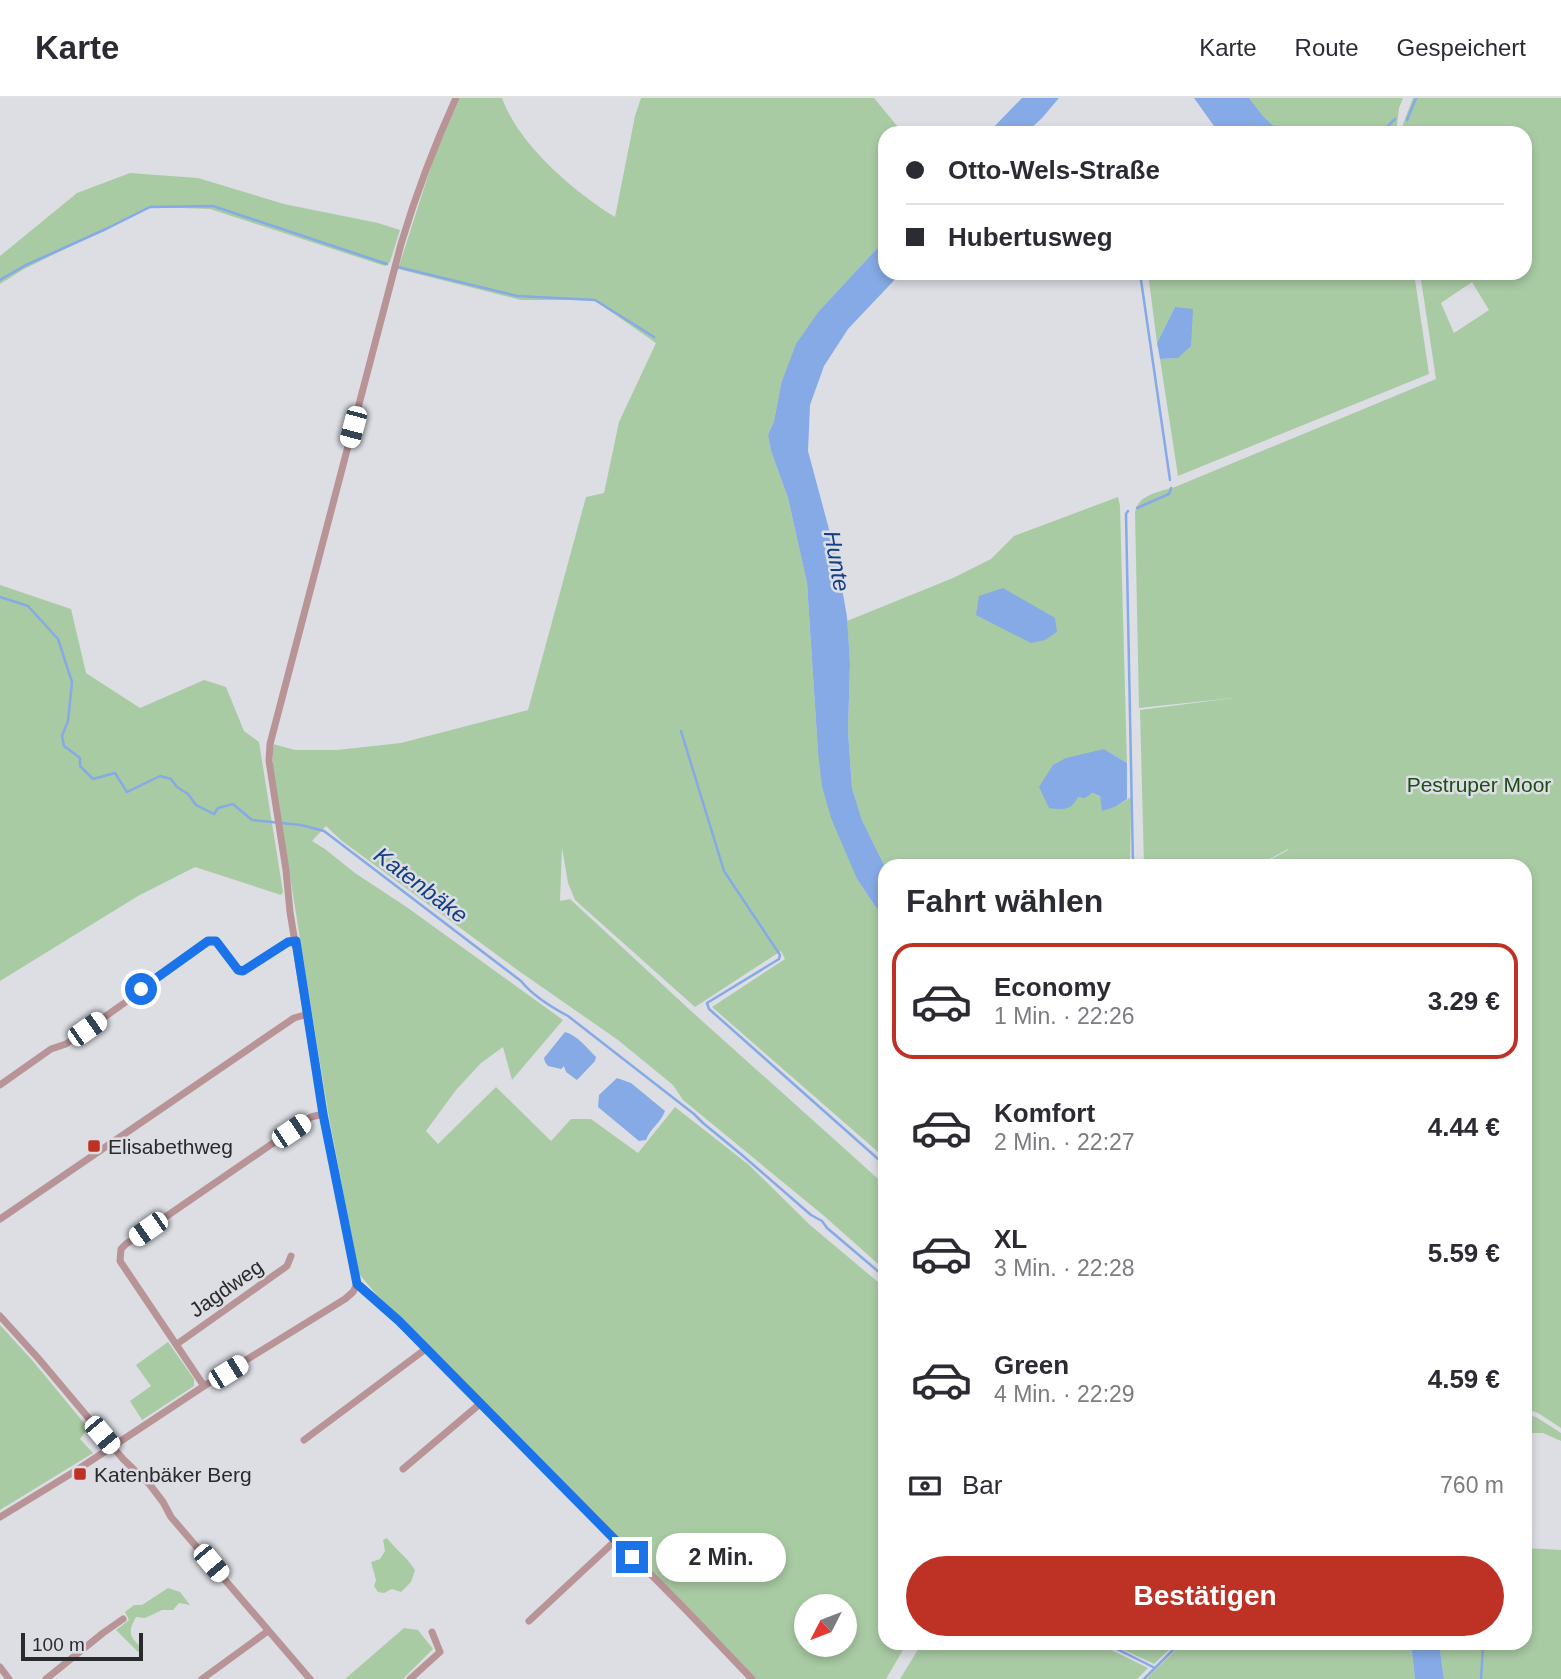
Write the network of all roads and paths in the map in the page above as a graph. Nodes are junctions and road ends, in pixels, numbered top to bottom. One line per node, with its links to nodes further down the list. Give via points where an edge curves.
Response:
1 (456, 98): 2 (street, via 404,233 270,744)
2 (296, 941): 3 (street); 4 (street, via 243,971 216,941 208,941 66,1044 51,1049)
3 (308, 1014): 5 (street); 6 (street, via 294,1018)
4 (0, 1085)
5 (323, 1114): 8 (street); 10 (street, via 311,1117 121,1249 120,1261)
6 (0, 1219)
7 (291, 1256): 10 (street, Jagdweg, via 287,1266)
8 (357, 1284): 11 (street); 12 (street, via 345,1299)
9 (0, 1316): 15 (street)
10 (177, 1344): 12 (street)
11 (426, 1348): 13 (street); 14 (street)
12 (204, 1386): 15 (street)
13 (481, 1403): 16 (street); 18 (street)
14 (304, 1440)
15 (112, 1447): 17 (street); 21 (street, via 150,1485 171,1517)
16 (403, 1469)
17 (0, 1517)
18 (616, 1540): 20 (street); 29 (street)
19 (123, 1619): 25 (street)
20 (529, 1620)
21 (268, 1630): 26 (street); 27 (street)
22 (432, 1632): 28 (street, via 440,1653)
23 (0, 1667): 24 (street)
24 (9, 1679)
25 (46, 1679)
26 (202, 1679)
27 (310, 1679)
28 (410, 1679)
29 (752, 1679)

